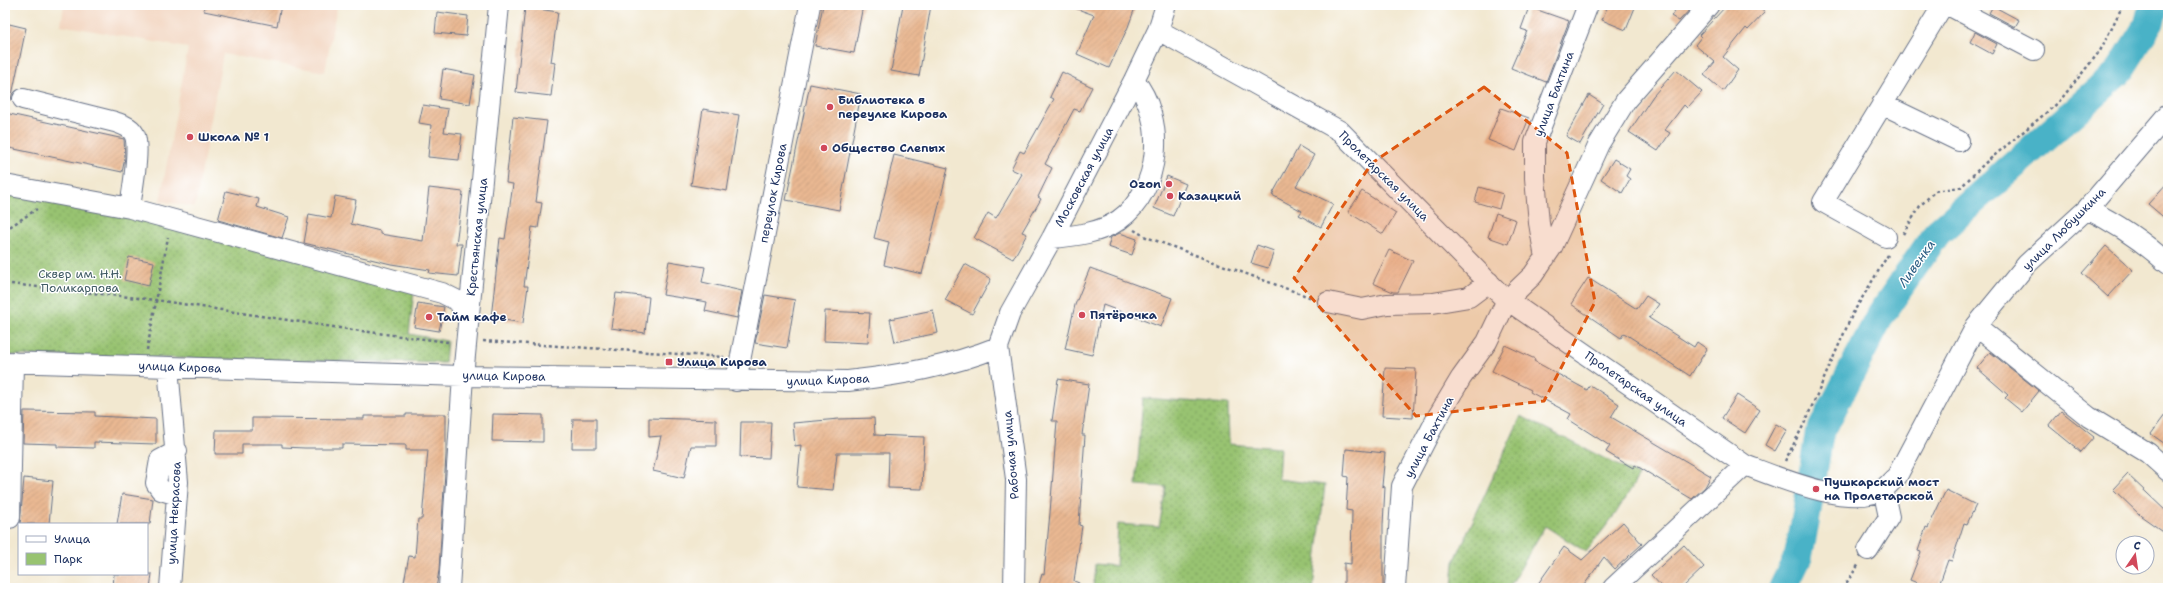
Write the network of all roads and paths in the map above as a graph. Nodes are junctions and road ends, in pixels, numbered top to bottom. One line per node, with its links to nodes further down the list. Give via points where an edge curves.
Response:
1 (499, 5): 32 (street, Крестьянская улица)
2 (810, 5): 39 (street, переулок Кирова)
3 (1166, 5): 9 (street, Московская улица)
4 (1588, 5): 25 (street, улица Бахтина, via 1535,142 1535,178)
5 (1709, 5): 25 (street, via 1626,100 1599,144 1566,219)
6 (1943, 5): 13 (street)
7 (1948, 5): 10 (street)
8 (2123, 5): 24 (path, via 2100,51 2058,103 1984,164 1961,187 1935,191)
9 (1158, 30): 11 (street, Московская улица); 27 (street, Пролетарская улица, via 1340,131)
10 (2034, 50)
11 (1134, 80): 21 (street, via 1144,93 1150,108 1155,129 1155,150 1145,188 1134,206); 23 (street, Московская улица)
12 (23, 99): 18 (street, via 129,127 135,136 136,156)
13 (1882, 104): 15 (street); 24 (street, via 1823,202)
14 (2168, 114): 19 (street, улица Любушкина)
15 (1959, 141)
16 (5, 185): 18 (street)
17 (42, 206): 22 (path)
18 (130, 208): 20 (street)
19 (2087, 209): 26 (street, via 2116,223 2144,242); 33 (street, улица Любушкина, via 2027,264)
20 (172, 219): 29 (path); 32 (street, via 442,293 458,300)
21 (1119, 220): 23 (street, via 1090,232); 31 (path, via 1146,237 1296,293)
22 (5, 230)
23 (1052, 238): 34 (street, Московская улица, via 1010,313)
24 (1892, 242): 42 (path, via 1853,313)
25 (1545, 258): 30 (street, via 1533,275)
26 (2168, 264)
27 (1489, 282): 30 (street, Пролетарская улица); 31 (street, via 1468,296 1432,303 1387,304 1362,309)
28 (11, 284): 29 (path)
29 (156, 300): 36 (path)
30 (1507, 300): 40 (street, Пролетарская улица); 49 (street, улица Бахтина, via 1487,342 1437,418 1402,486)
31 (1328, 302)
32 (469, 320): 38 (street, Крестьянская улица)
33 (1976, 326): 41 (street, via 2089,417 2148,453); 43 (street, улица Любушкина, via 1897,476)
34 (998, 347): 39 (street, улица Кирова, via 945,366 900,376 848,382); 48 (street, Рабочая улица, via 1016,479)
35 (9, 362): 36 (street, улица Кирова); 44 (street)
36 (143, 366): 37 (street, улица Кирова)
37 (168, 367): 38 (street, улица Кирова); 46 (street, улица Некрасова, via 177,452 177,495)
38 (463, 376): 39 (street, улица Кирова); 47 (street, Крестьянская улица)
39 (736, 381)
40 (1745, 465): 42 (street, Пролетарская улица); 50 (street)
41 (2168, 471)
42 (1783, 480): 43 (street, Пролетарская улица, via 1844,496)
43 (1883, 489): 45 (street, via 1889,517)
44 (10, 518)
45 (1868, 550): 51 (path)
46 (170, 588)
47 (449, 588)
48 (1014, 588)
49 (1395, 588)
50 (1613, 588)
51 (1843, 588)

